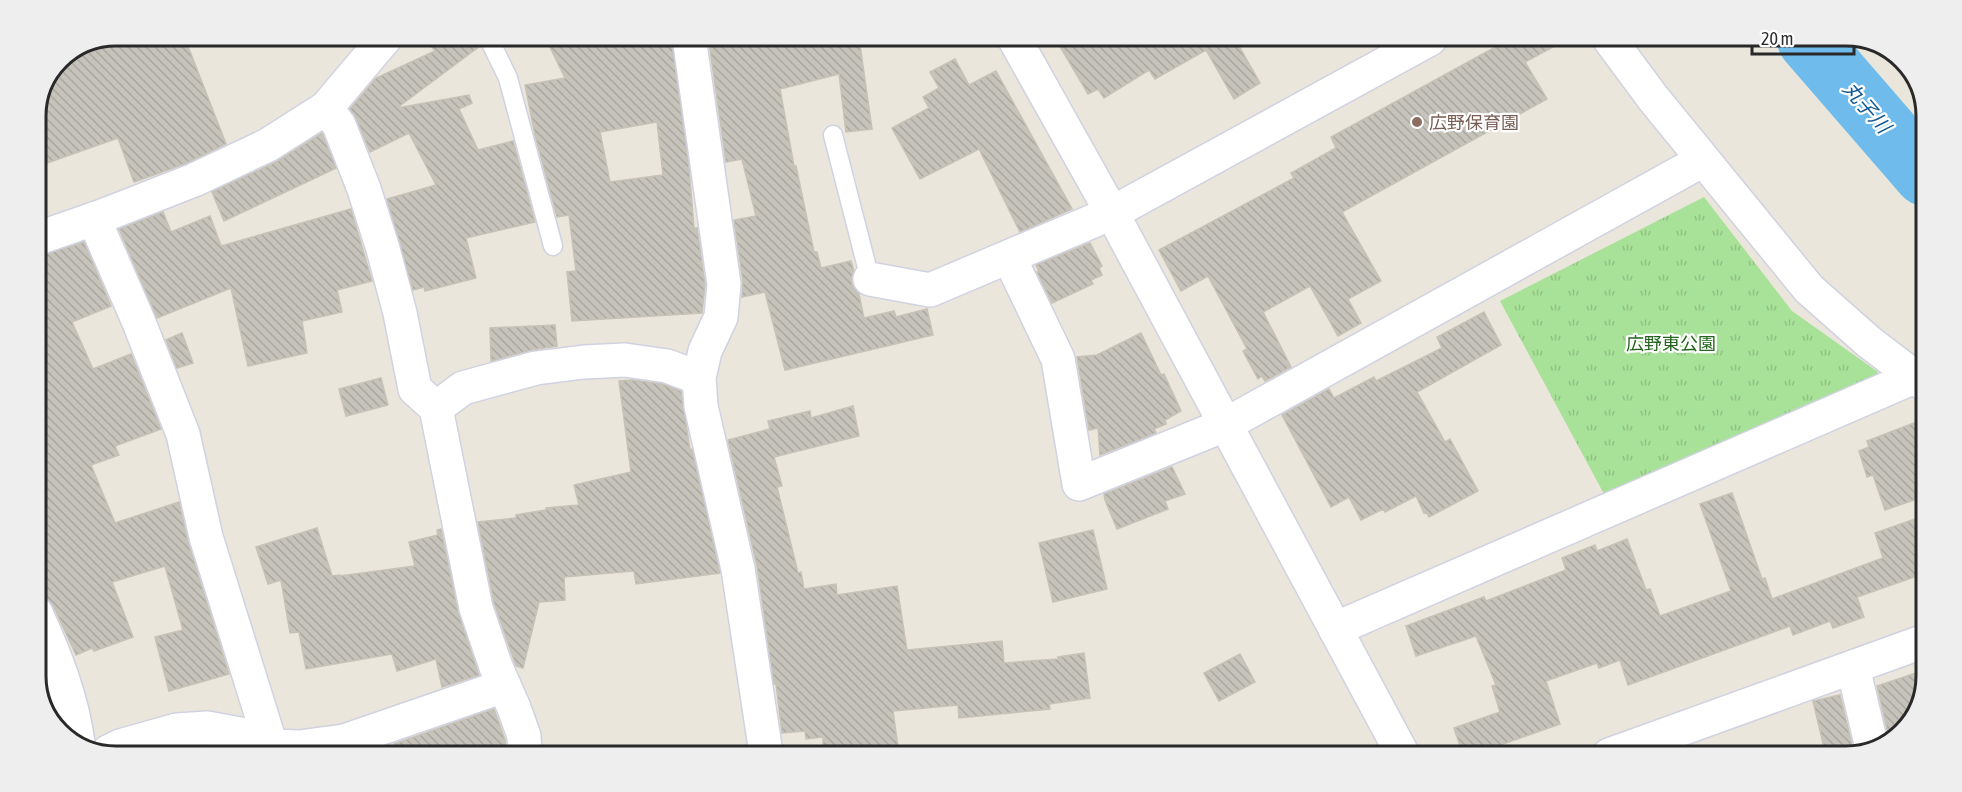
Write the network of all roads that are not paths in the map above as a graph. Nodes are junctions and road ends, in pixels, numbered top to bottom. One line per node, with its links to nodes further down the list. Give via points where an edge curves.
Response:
1 (378, 46): 7 (street)
2 (492, 46): 13 (lane, via 508,78)
3 (690, 46): 16 (street, via 724,284 720,317 705,351)
4 (1018, 46): 10 (street)
5 (1417, 46): 10 (street)
6 (1614, 46): 9 (street)
7 (326, 108): 11 (street, via 268,145 194,180); 19 (street, via 339,125 380,239 415,389)
8 (832, 135): 15 (lane)
9 (1703, 160): 17 (street, via 1809,289); 20 (street)
10 (1112, 213): 14 (street); 20 (street)
11 (94, 219): 12 (street); 30 (street, via 183,434 206,537)
12 (46, 235)
13 (553, 246)
14 (1009, 257): 15 (street, via 930,290); 20 (street, via 1058,359 1079,484)
15 (870, 279)
16 (699, 378): 19 (street, via 667,366 625,360 584,362 536,368 463,388); 33 (street, via 701,406 738,569)
17 (1915, 378)
18 (1915, 382): 21 (street)
19 (436, 408): 25 (street, via 476,608)
20 (1225, 425): 21 (street)
21 (1335, 629): 34 (street)
22 (47, 638): 26 (street)
23 (1916, 644): 24 (street)
24 (1853, 667): 27 (street); 35 (street)
25 (504, 686): 31 (street, via 344,741); 32 (street)
26 (77, 733)
27 (1870, 741)
28 (120, 746): 29 (street, via 177,730 207,728 251,736)
29 (268, 746)
30 (272, 746)
31 (306, 746)
32 (525, 746)
33 (765, 746)
34 (1397, 746)
35 (1634, 746)

